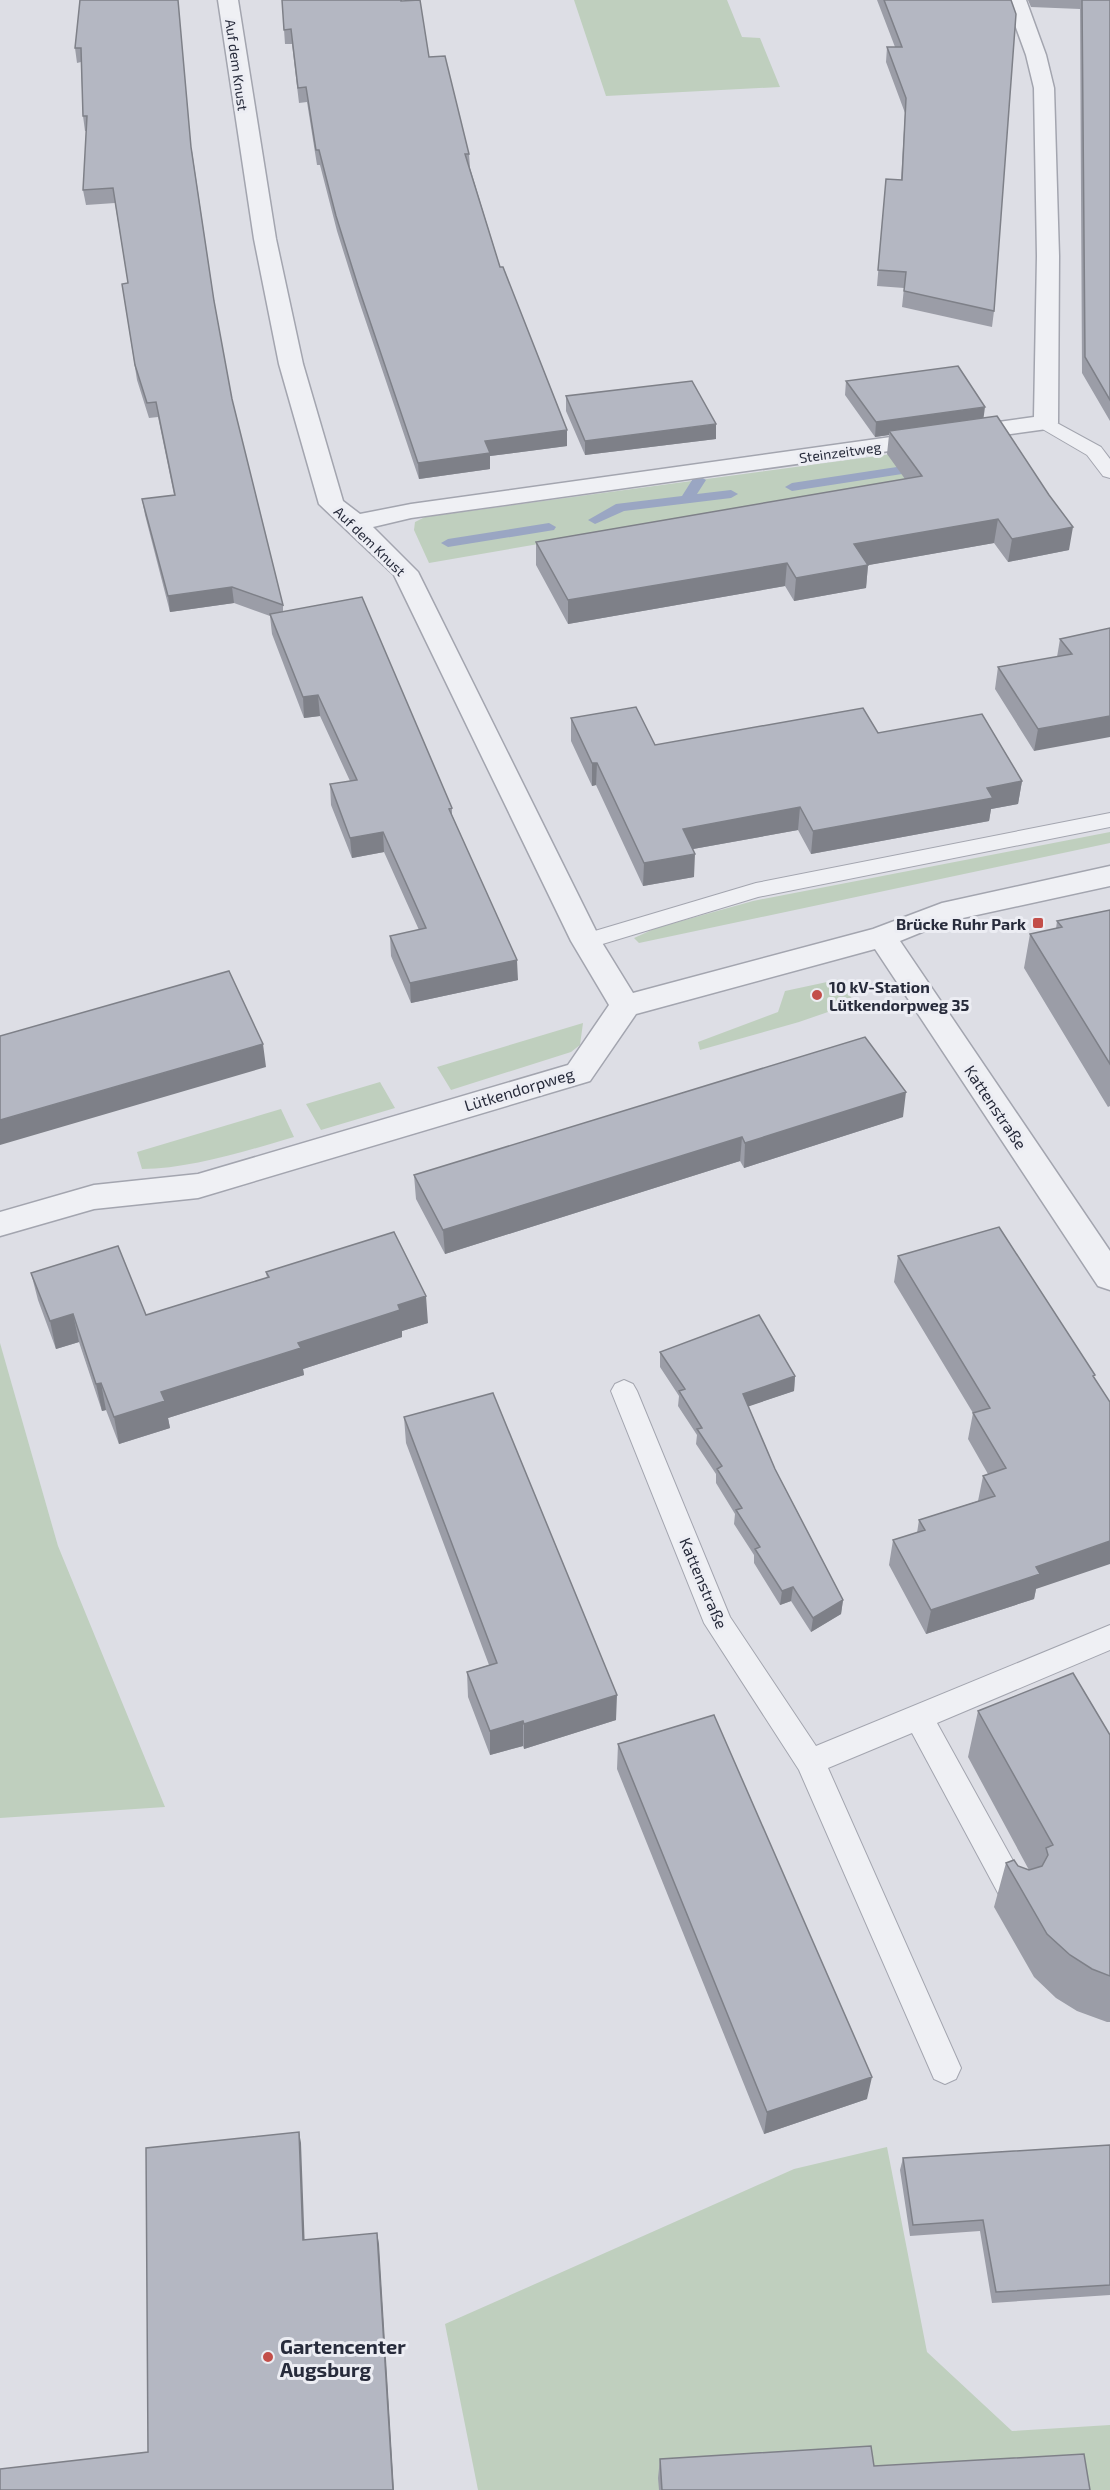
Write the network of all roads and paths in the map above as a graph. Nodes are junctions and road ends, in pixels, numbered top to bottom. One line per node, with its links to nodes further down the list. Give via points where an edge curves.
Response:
1 (228, 0): 5 (street, Auf dem Knust, via 265,239 291,364 331,504)
2 (1016, 0): 3 (street, via 1044,88)
3 (1046, 423): 4 (lane, via 1094,451); 5 (street, Steinzeitweg, via 411,511)
4 (1110, 472)
5 (355, 523): 9 (street, Auf dem Knust, via 405,572)
6 (1110, 820): 9 (lane, via 756,890)
7 (1110, 876): 8 (street, via 942,913)
8 (882, 937): 10 (street); 12 (street, Kattenstraße)
9 (586, 941): 10 (street, Auf dem Knust)
10 (625, 1006): 11 (street, Lütkendorpweg, via 579,1073 198,1186 94,1197)
11 (0, 1224)
12 (1110, 1277)
13 (624, 1390): 16 (lane, Kattenstraße, via 718,1623)
14 (1110, 1637): 15 (lane)
15 (918, 1716): 16 (lane); 17 (lane)
16 (810, 1762): 18 (lane, Kattenstraße)
17 (1017, 1898)
18 (945, 2068)

